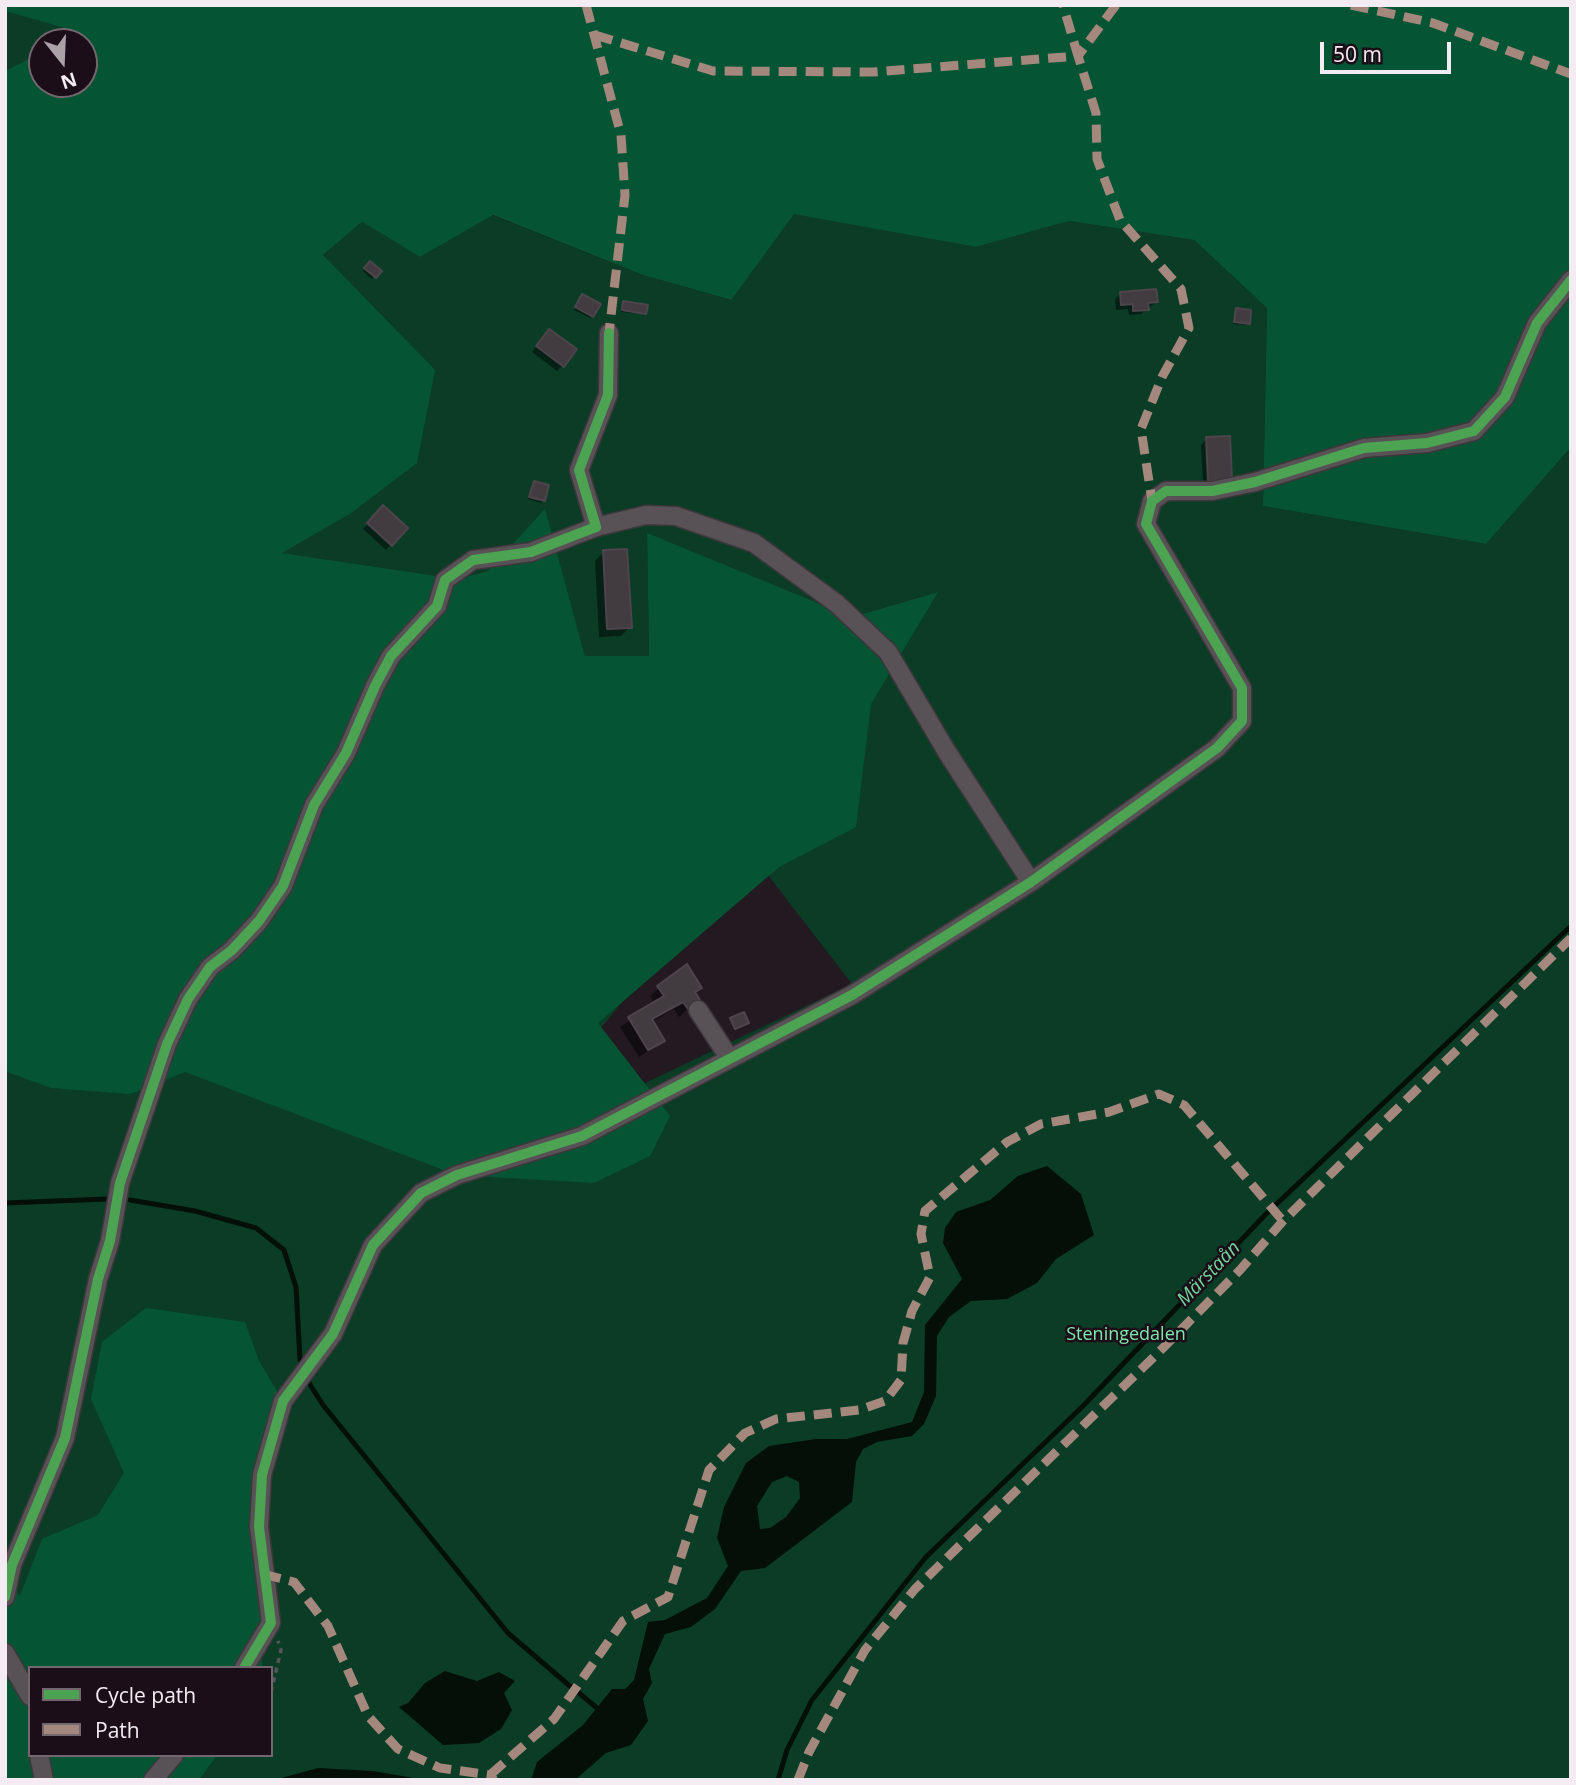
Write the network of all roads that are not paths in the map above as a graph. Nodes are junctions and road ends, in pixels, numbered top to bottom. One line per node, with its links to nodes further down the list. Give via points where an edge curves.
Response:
1 (1571, 280): 4 (street, via 1537,323 1505,397 1474,431 1427,443 1364,448 1212,491 1166,491 1152,501 1146,524 1242,688 1242,720 1217,748)
2 (609, 333): 3 (street, via 608,395 579,470)
3 (596, 527): 4 (street, via 646,515 676,516 754,543 836,603 888,652); 7 (street, via 531,552 473,560 445,580 437,606 391,656 375,686 346,753 314,806 283,886 259,921 210,967 188,999 167,1044 120,1183 65,1438 12,1565)
4 (1031, 882): 6 (street, via 852,995)
5 (698, 1010): 6 (street)
6 (730, 1059): 9 (street, via 582,1136 457,1175 421,1193 373,1245 332,1334 283,1401 262,1475 259,1527 271,1623)
7 (5, 1597)
8 (5, 1653): 10 (street)
9 (245, 1666)
10 (28, 1693)
11 (39, 1757): 13 (street)
12 (172, 1757): 14 (street)
13 (44, 1780)
14 (153, 1780)

